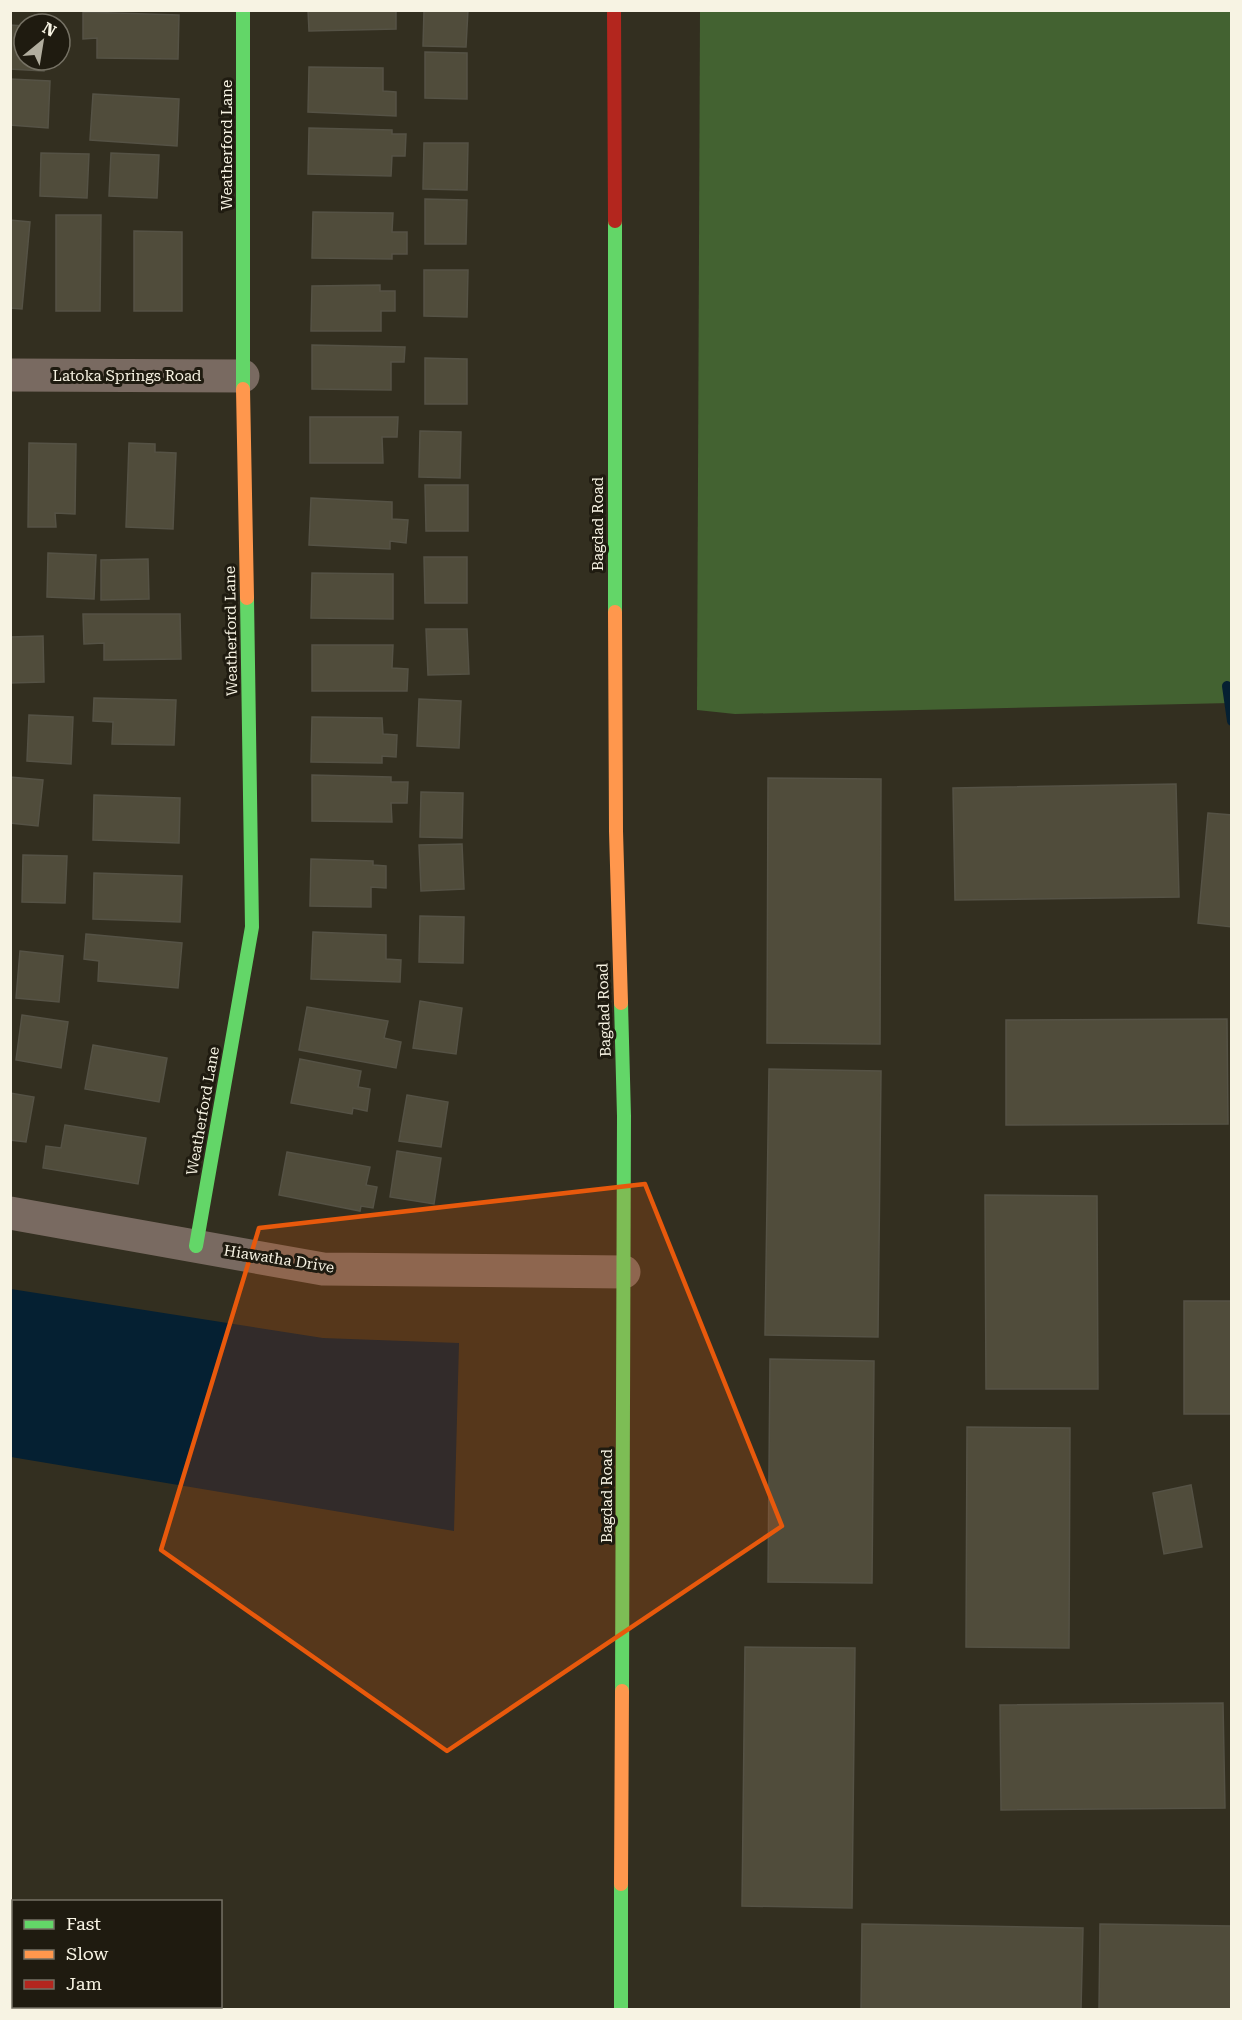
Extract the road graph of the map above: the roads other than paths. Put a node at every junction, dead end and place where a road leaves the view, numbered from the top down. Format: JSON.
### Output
{"nodes":[{"id":1,"x":243,"y":10,"type":"edge"},
{"id":2,"x":614,"y":10,"type":"edge"},
{"id":3,"x":10,"y":375,"type":"edge"},
{"id":4,"x":243,"y":376,"type":"junction"},
{"id":5,"x":10,"y":1213,"type":"edge"},
{"id":6,"x":196,"y":1246,"type":"junction"},
{"id":7,"x":624,"y":1272,"type":"junction"},
{"id":8,"x":621,"y":2010,"type":"edge"}],
"edges":[{"from":1,"to":4,"type":"street","name":"Weatherford Lane"},
{"from":2,"to":7,"type":"street","name":"Bagdad Road"},
{"from":3,"to":4,"type":"street","name":"Latoka Springs Road"},
{"from":4,"to":6,"type":"street","name":"Weatherford Lane"},
{"from":5,"to":6,"type":"street","name":"Hiawatha Drive"},
{"from":6,"to":7,"type":"street","name":"Hiawatha Drive"},
{"from":7,"to":8,"type":"street","name":"Bagdad Road"}]}
